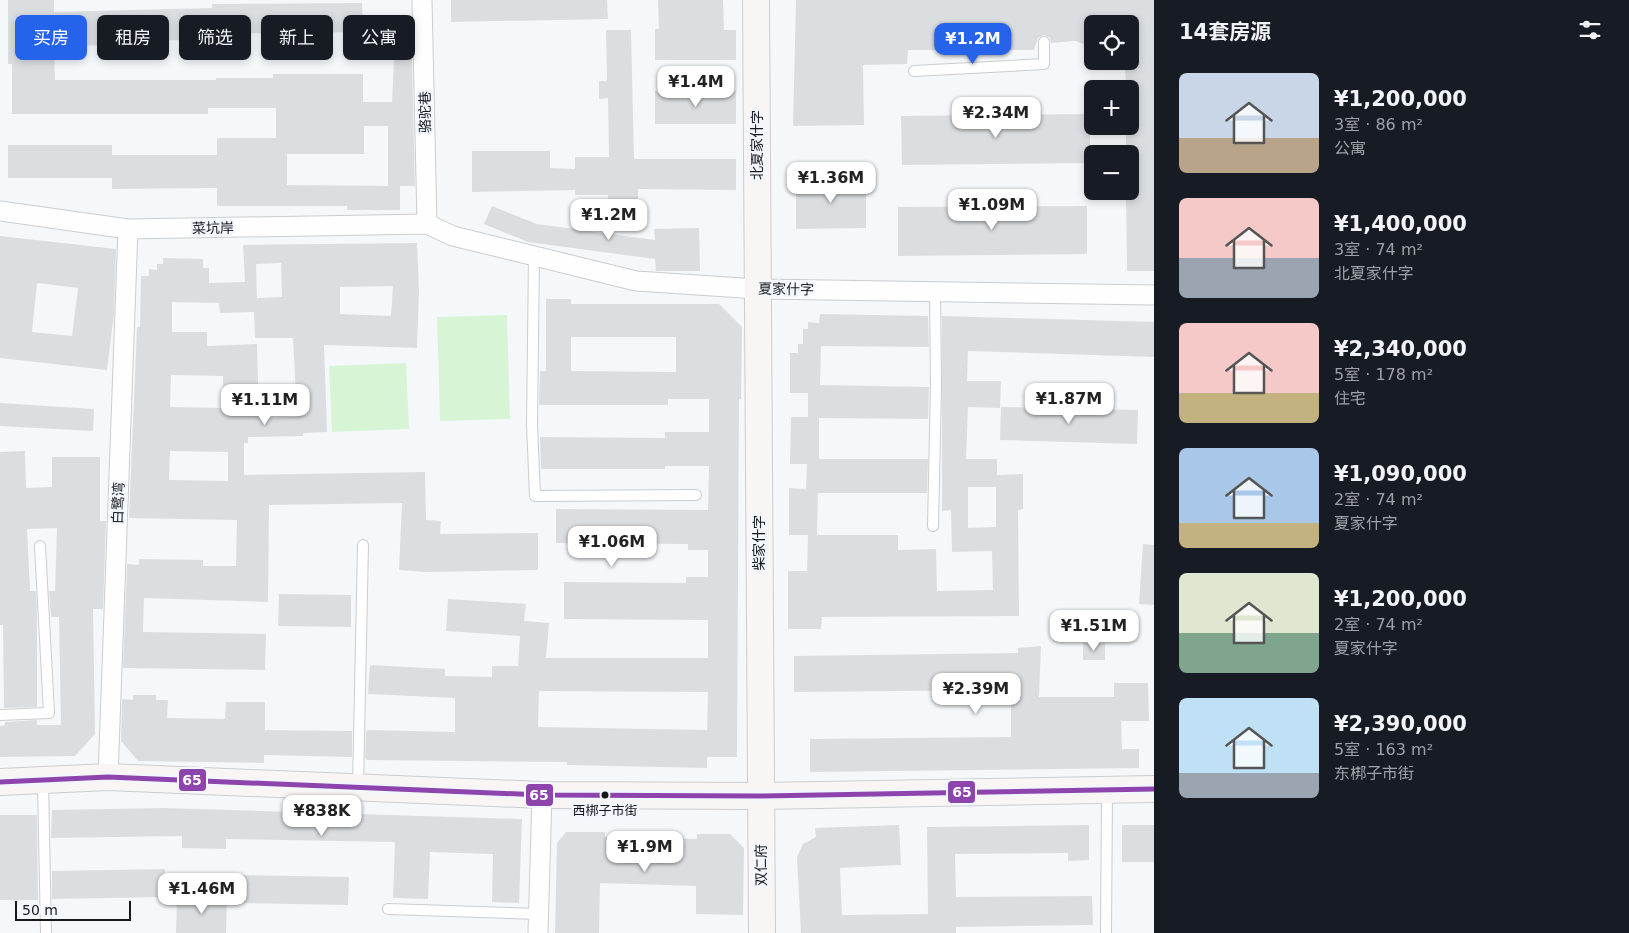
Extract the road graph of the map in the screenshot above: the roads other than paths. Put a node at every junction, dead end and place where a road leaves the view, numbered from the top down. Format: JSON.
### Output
{"nodes":[{"id":1,"x":422,"y":0,"type":"edge"},
{"id":2,"x":756,"y":0,"type":"edge"},
{"id":3,"x":1044,"y":42,"type":"dead end"},
{"id":4,"x":914,"y":71,"type":"dead end"},
{"id":5,"x":0,"y":211,"type":"edge"},
{"id":6,"x":427,"y":224,"type":"junction"},
{"id":7,"x":128,"y":229,"type":"junction"},
{"id":8,"x":534,"y":256,"type":"junction"},
{"id":9,"x":758,"y":289,"type":"junction"},
{"id":10,"x":935,"y":290,"type":"junction"},
{"id":11,"x":1154,"y":295,"type":"edge"},
{"id":12,"x":696,"y":495,"type":"dead end"},
{"id":13,"x":933,"y":526,"type":"dead end"},
{"id":14,"x":363,"y":545,"type":"dead end"},
{"id":15,"x":40,"y":546,"type":"dead end"},
{"id":16,"x":0,"y":715,"type":"edge"},
{"id":17,"x":108,"y":778,"type":"junction"},
{"id":18,"x":43,"y":780,"type":"junction"},
{"id":19,"x":0,"y":782,"type":"edge"},
{"id":20,"x":358,"y":787,"type":"junction"},
{"id":21,"x":1154,"y":788,"type":"edge"},
{"id":22,"x":1107,"y":789,"type":"junction"},
{"id":23,"x":542,"y":794,"type":"junction"},
{"id":24,"x":760,"y":796,"type":"junction"},
{"id":25,"x":388,"y":909,"type":"dead end"},
{"id":26,"x":539,"y":914,"type":"junction"},
{"id":27,"x":46,"y":933,"type":"edge"},
{"id":28,"x":538,"y":933,"type":"edge"},
{"id":29,"x":762,"y":933,"type":"edge"},
{"id":30,"x":1106,"y":933,"type":"edge"}],
"edges":[{"from":1,"to":6,"type":"street","name":"骆驼巷"},
{"from":2,"to":9,"type":"street","name":"北夏家什字"},
{"from":3,"to":4,"type":"lane"},
{"from":5,"to":7,"type":"street","name":"菜坑岸"},
{"from":6,"to":7,"type":"street","name":"菜坑岸"},
{"from":6,"to":8,"type":"street","name":"夏家什字"},
{"from":7,"to":17,"type":"street","name":"白鹭湾"},
{"from":8,"to":9,"type":"street","name":"夏家什字"},
{"from":8,"to":12,"type":"lane"},
{"from":9,"to":10,"type":"street","name":"夏家什字"},
{"from":9,"to":24,"type":"street","name":"柴家什字"},
{"from":10,"to":11,"type":"street","name":"夏家什字"},
{"from":10,"to":13,"type":"lane"},
{"from":14,"to":20,"type":"lane"},
{"from":15,"to":16,"type":"lane"},
{"from":17,"to":18,"type":"street"},
{"from":17,"to":20,"type":"street"},
{"from":18,"to":19,"type":"street"},
{"from":18,"to":27,"type":"lane"},
{"from":20,"to":23,"type":"street"},
{"from":21,"to":22,"type":"street"},
{"from":22,"to":24,"type":"street"},
{"from":22,"to":30,"type":"lane"},
{"from":23,"to":24,"type":"street"},
{"from":23,"to":26,"type":"street"},
{"from":24,"to":29,"type":"street","name":"双仁府"},
{"from":25,"to":26,"type":"lane"},
{"from":26,"to":28,"type":"street"}]}
